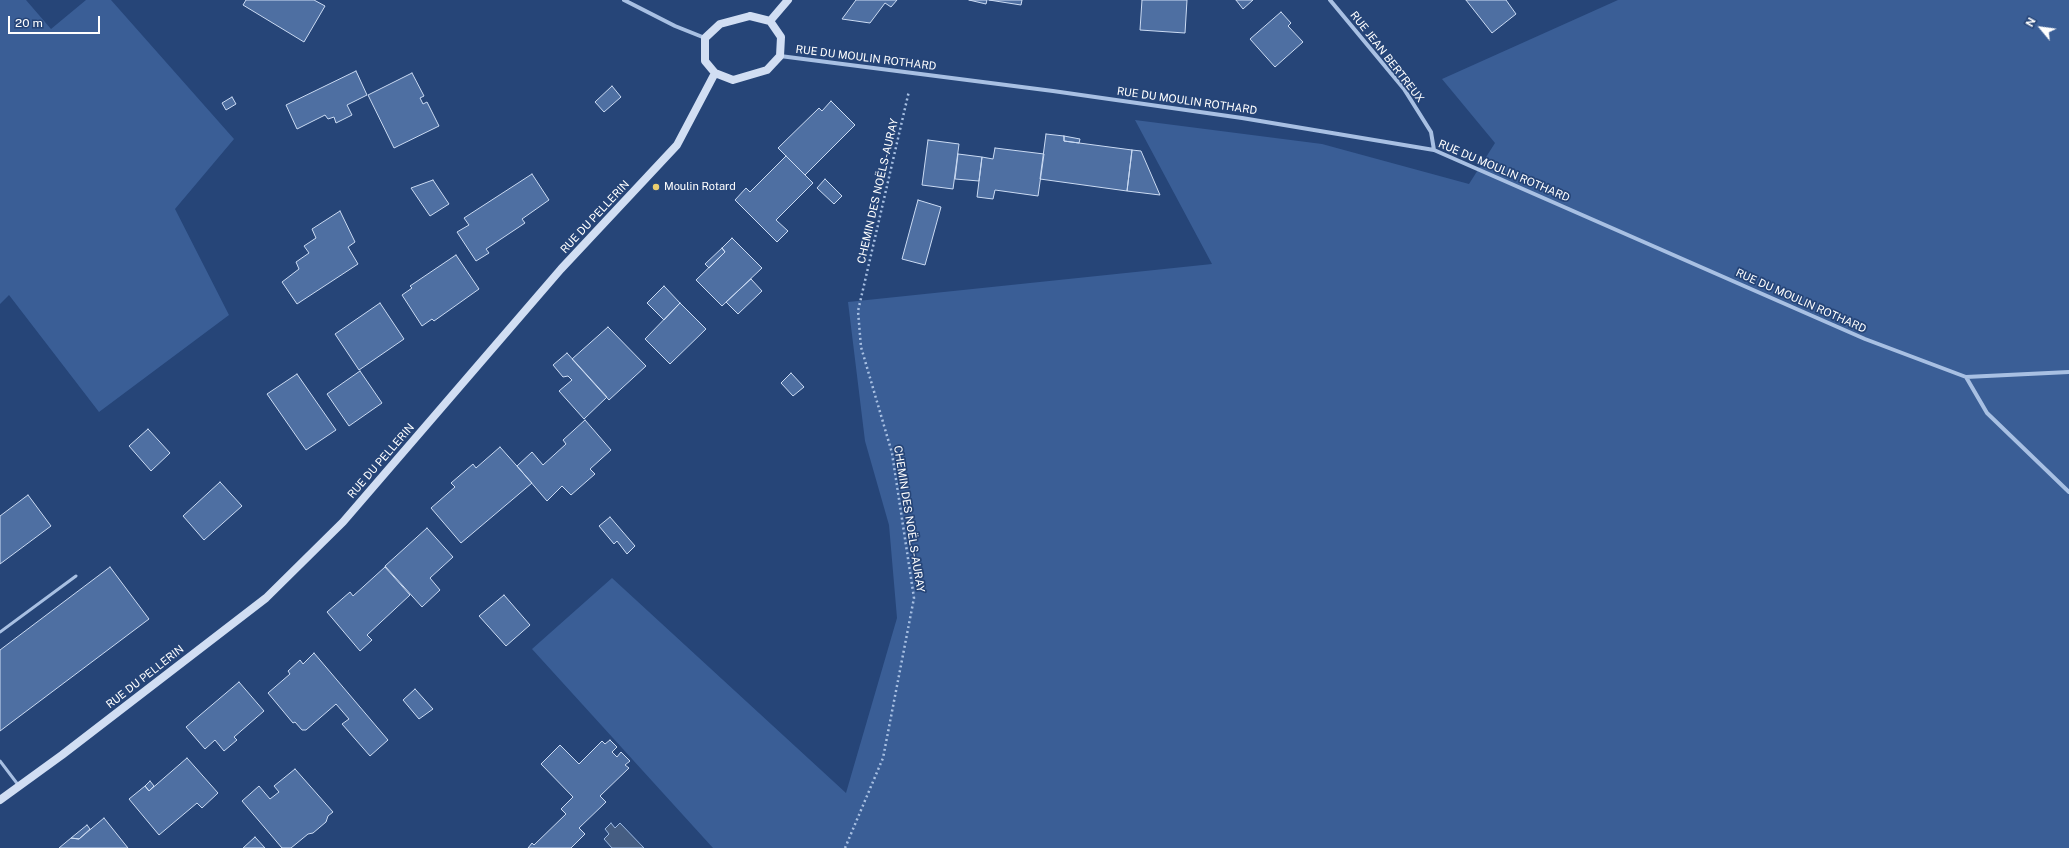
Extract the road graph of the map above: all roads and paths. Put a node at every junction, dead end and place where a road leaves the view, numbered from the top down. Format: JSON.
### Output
{"nodes":[{"id":1,"x":624,"y":0,"type":"edge"},
{"id":2,"x":788,"y":0,"type":"edge"},
{"id":3,"x":1330,"y":0,"type":"edge"},
{"id":4,"x":770,"y":21,"type":"junction"},
{"id":5,"x":704,"y":38,"type":"junction"},
{"id":6,"x":780,"y":56,"type":"junction"},
{"id":7,"x":913,"y":72,"type":"junction"},
{"id":8,"x":715,"y":73,"type":"junction"},
{"id":9,"x":1434,"y":150,"type":"junction"},
{"id":10,"x":2069,"y":372,"type":"edge"},
{"id":11,"x":1966,"y":377,"type":"junction"},
{"id":12,"x":2069,"y":492,"type":"edge"},
{"id":13,"x":76,"y":576,"type":"dead end"},
{"id":14,"x":0,"y":632,"type":"edge"},
{"id":15,"x":0,"y":761,"type":"edge"},
{"id":16,"x":19,"y":786,"type":"junction"},
{"id":17,"x":0,"y":800,"type":"edge"},
{"id":18,"x":845,"y":848,"type":"edge"}],
"edges":[{"from":1,"to":5,"type":"street"},
{"from":2,"to":4,"type":"main road"},
{"from":3,"to":9,"type":"street","name":"RUE JEAN BERTREUX"},
{"from":4,"to":5,"type":"main road"},
{"from":4,"to":6,"type":"main road"},
{"from":5,"to":8,"type":"main road"},
{"from":6,"to":7,"type":"street","name":"RUE DU MOULIN ROTHARD"},
{"from":6,"to":8,"type":"main road"},
{"from":7,"to":9,"type":"street","name":"RUE DU MOULIN ROTHARD"},
{"from":7,"to":18,"type":"path","name":"CHEMIN DES NOËLS-AURAY"},
{"from":8,"to":16,"type":"main road","name":"RUE DU PELLERIN"},
{"from":9,"to":11,"type":"street","name":"RUE DU MOULIN ROTHARD"},
{"from":10,"to":11,"type":"street"},
{"from":11,"to":12,"type":"street"},
{"from":13,"to":14,"type":"lane"},
{"from":15,"to":16,"type":"lane"},
{"from":16,"to":17,"type":"main road","name":"RUE DU PELLERIN"}]}
